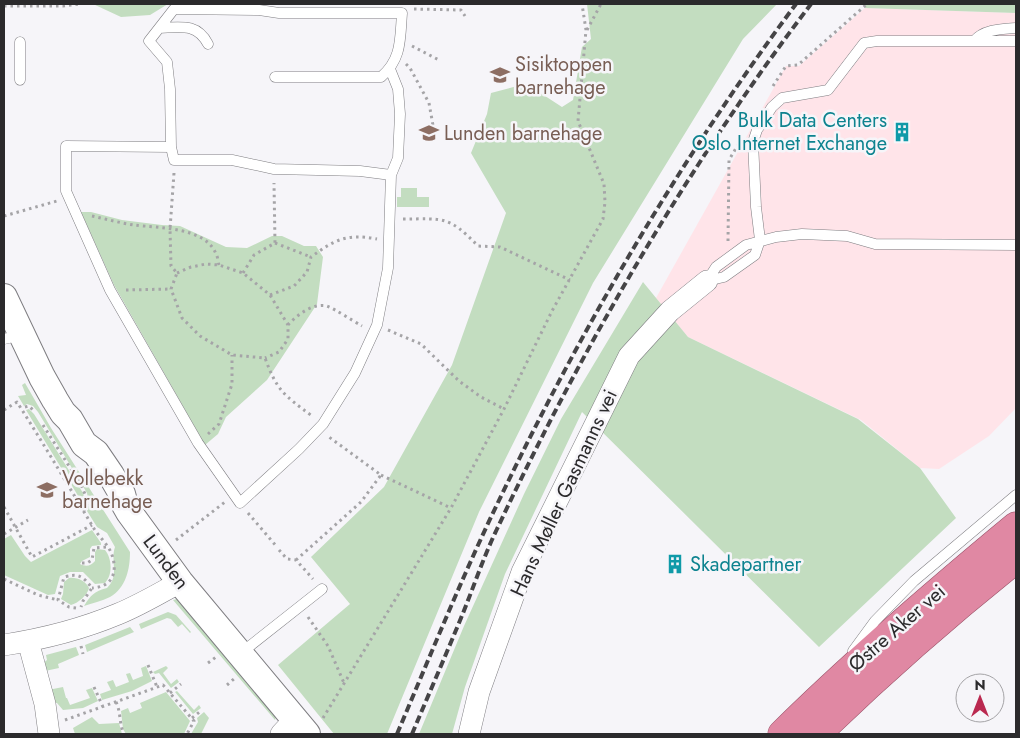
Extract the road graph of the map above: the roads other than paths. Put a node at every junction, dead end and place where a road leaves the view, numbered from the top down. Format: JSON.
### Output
{"nodes":[{"id":1,"x":160,"y":28,"type":"junction"},
{"id":2,"x":1016,"y":28,"type":"edge"},
{"id":3,"x":974,"y":41,"type":"junction"},
{"id":4,"x":1016,"y":41,"type":"edge"},
{"id":5,"x":20,"y":42,"type":"dead end"},
{"id":6,"x":208,"y":44,"type":"dead end"},
{"id":7,"x":390,"y":69,"type":"junction"},
{"id":8,"x":275,"y":76,"type":"dead end"},
{"id":9,"x":20,"y":80,"type":"dead end"},
{"id":10,"x":171,"y":147,"type":"junction"},
{"id":11,"x":391,"y":175,"type":"junction"},
{"id":12,"x":760,"y":240,"type":"junction"},
{"id":13,"x":1016,"y":246,"type":"edge"},
{"id":14,"x":706,"y":281,"type":"joint"},
{"id":15,"x":4,"y":297,"type":"edge"},
{"id":16,"x":13,"y":337,"type":"edge"},
{"id":17,"x":1016,"y":495,"type":"edge"},
{"id":18,"x":1016,"y":526,"type":"edge"},
{"id":19,"x":1016,"y":560,"type":"edge"},
{"id":20,"x":180,"y":582,"type":"junction"},
{"id":21,"x":322,"y":589,"type":"dead end"},
{"id":22,"x":28,"y":641,"type":"junction"},
{"id":23,"x":4,"y":646,"type":"edge"},
{"id":24,"x":231,"y":662,"type":"junction"},
{"id":25,"x":829,"y":688,"type":"junction"},
{"id":26,"x":301,"y":728,"type":"edge"},
{"id":27,"x":49,"y":730,"type":"edge"},
{"id":28,"x":469,"y":734,"type":"edge"},
{"id":29,"x":782,"y":734,"type":"edge"},
{"id":30,"x":817,"y":734,"type":"edge"}],
"edges":[{"from":1,"to":6,"type":"lane"},
{"from":1,"to":7,"type":"lane"},
{"from":1,"to":10,"type":"lane"},
{"from":2,"to":3,"type":"lane"},
{"from":3,"to":4,"type":"lane"},
{"from":3,"to":12,"type":"lane"},
{"from":5,"to":9,"type":"lane"},
{"from":7,"to":8,"type":"lane"},
{"from":7,"to":11,"type":"lane"},
{"from":10,"to":11,"type":"lane"},
{"from":10,"to":11,"type":"lane"},
{"from":12,"to":13,"type":"lane"},
{"from":12,"to":14,"type":"lane"},
{"from":14,"to":28,"type":"street","name":"Hans Møller Gasmanns vei"},
{"from":15,"to":16,"type":"street","name":"Lunden"},
{"from":16,"to":20,"type":"street","name":"Lunden"},
{"from":17,"to":25,"type":"lane"},
{"from":18,"to":25,"type":"highway","name":"Østre Aker vei"},
{"from":19,"to":30,"type":"highway","name":"Østre Aker vei"},
{"from":20,"to":22,"type":"street"},
{"from":20,"to":24,"type":"street","name":"Lunden"},
{"from":21,"to":24,"type":"lane"},
{"from":22,"to":23,"type":"street"},
{"from":22,"to":27,"type":"street"},
{"from":24,"to":26,"type":"street","name":"Lunden"},
{"from":25,"to":29,"type":"highway","name":"Østre Aker vei"}]}
